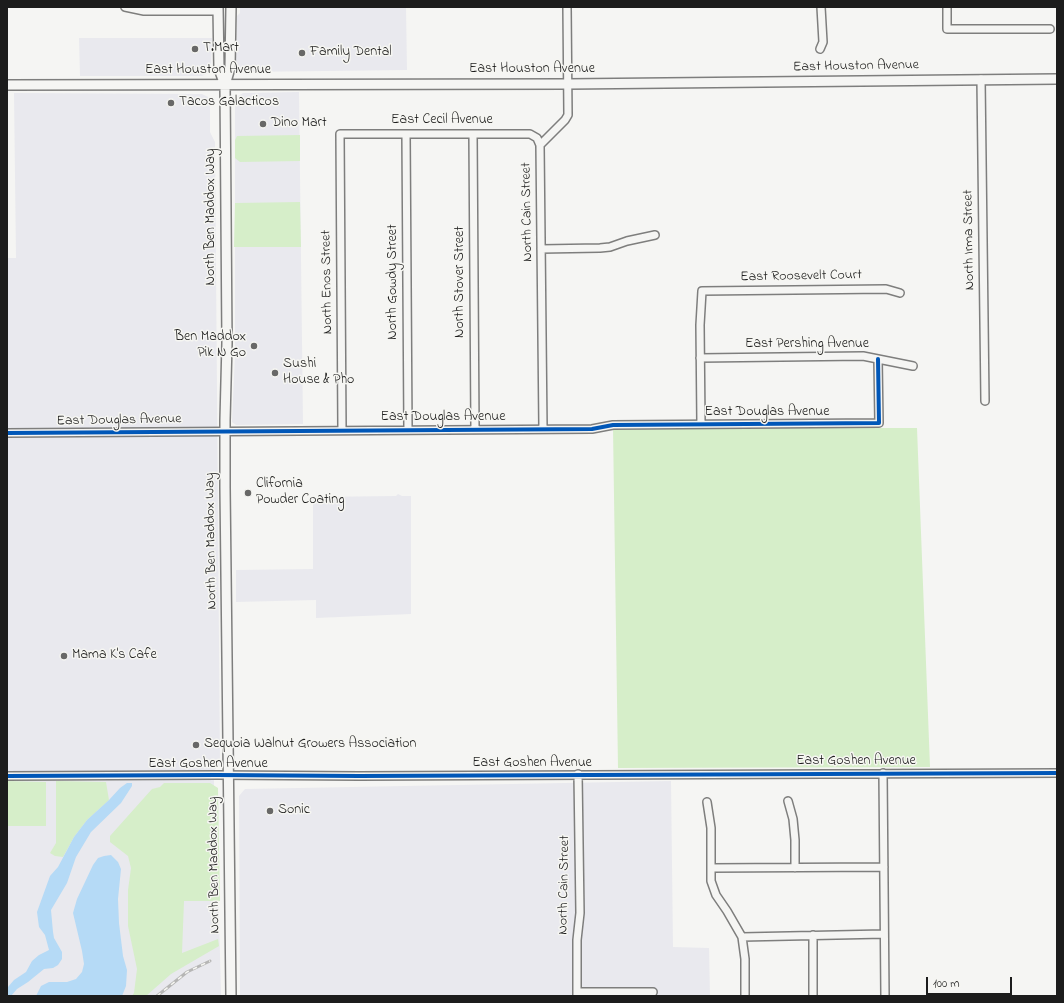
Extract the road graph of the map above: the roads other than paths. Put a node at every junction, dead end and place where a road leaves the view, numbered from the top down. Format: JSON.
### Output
{"nodes":[{"id":1,"x":125,"y":7,"type":"edge"},
{"id":2,"x":231,"y":7,"type":"edge"},
{"id":3,"x":567,"y":7,"type":"edge"},
{"id":4,"x":821,"y":7,"type":"edge"},
{"id":5,"x":947,"y":7,"type":"edge"},
{"id":6,"x":134,"y":8,"type":"edge"},
{"id":7,"x":218,"y":9,"type":"edge"},
{"id":8,"x":1050,"y":29,"type":"dead end"},
{"id":9,"x":820,"y":49,"type":"dead end"},
{"id":10,"x":981,"y":79,"type":"junction"},
{"id":11,"x":1057,"y":79,"type":"edge"},
{"id":12,"x":568,"y":84,"type":"junction"},
{"id":13,"x":7,"y":85,"type":"edge"},
{"id":14,"x":225,"y":85,"type":"junction"},
{"id":15,"x":340,"y":134,"type":"joint"},
{"id":16,"x":406,"y":134,"type":"junction"},
{"id":17,"x":473,"y":134,"type":"junction"},
{"id":18,"x":540,"y":145,"type":"junction"},
{"id":19,"x":655,"y":234,"type":"dead end"},
{"id":20,"x":541,"y":249,"type":"junction"},
{"id":21,"x":900,"y":293,"type":"dead end"},
{"id":22,"x":700,"y":358,"type":"junction"},
{"id":23,"x":878,"y":359,"type":"junction"},
{"id":24,"x":913,"y":366,"type":"dead end"},
{"id":25,"x":985,"y":401,"type":"dead end"},
{"id":26,"x":701,"y":424,"type":"junction"},
{"id":27,"x":543,"y":428,"type":"junction"},
{"id":28,"x":475,"y":429,"type":"junction"},
{"id":29,"x":342,"y":430,"type":"junction"},
{"id":30,"x":408,"y":430,"type":"junction"},
{"id":31,"x":225,"y":431,"type":"junction"},
{"id":32,"x":7,"y":433,"type":"edge"},
{"id":33,"x":1057,"y":772,"type":"edge"},
{"id":34,"x":883,"y":773,"type":"junction"},
{"id":35,"x":578,"y":774,"type":"junction"},
{"id":36,"x":228,"y":775,"type":"junction"},
{"id":37,"x":7,"y":776,"type":"edge"},
{"id":38,"x":788,"y":801,"type":"dead end"},
{"id":39,"x":707,"y":802,"type":"dead end"},
{"id":40,"x":712,"y":868,"type":"junction"},
{"id":41,"x":795,"y":868,"type":"junction"},
{"id":42,"x":884,"y":868,"type":"junction"},
{"id":43,"x":884,"y":934,"type":"junction"},
{"id":44,"x":813,"y":935,"type":"junction"},
{"id":45,"x":742,"y":937,"type":"junction"},
{"id":46,"x":653,"y":992,"type":"dead end"},
{"id":47,"x":577,"y":994,"type":"edge"},
{"id":48,"x":231,"y":996,"type":"edge"},
{"id":49,"x":745,"y":996,"type":"edge"},
{"id":50,"x":813,"y":996,"type":"edge"},
{"id":51,"x":885,"y":996,"type":"edge"}],
"edges":[{"from":1,"to":6,"type":"street"},
{"from":2,"to":14,"type":"main road","name":"North Ben Maddox Way"},
{"from":3,"to":12,"type":"street","name":"North Cain Street"},
{"from":4,"to":9,"type":"street"},
{"from":5,"to":8,"type":"street"},
{"from":6,"to":7,"type":"street"},
{"from":7,"to":14,"type":"main road","name":"North Ben Maddox Way"},
{"from":10,"to":11,"type":"main road","name":"East Houston Avenue"},
{"from":10,"to":12,"type":"main road","name":"East Houston Avenue"},
{"from":10,"to":25,"type":"street","name":"North Irma Street"},
{"from":12,"to":14,"type":"main road","name":"East Houston Avenue"},
{"from":12,"to":18,"type":"street","name":"North Cain Street"},
{"from":13,"to":14,"type":"main road","name":"East Houston Avenue"},
{"from":14,"to":31,"type":"main road","name":"North Ben Maddox Way"},
{"from":15,"to":16,"type":"street","name":"East Cecil Avenue"},
{"from":15,"to":29,"type":"street","name":"North Enos Street"},
{"from":16,"to":17,"type":"street","name":"East Cecil Avenue"},
{"from":16,"to":30,"type":"street","name":"North Gowdy Street"},
{"from":17,"to":18,"type":"street","name":"East Cecil Avenue"},
{"from":17,"to":28,"type":"street","name":"North Stover Street"},
{"from":18,"to":20,"type":"street","name":"North Cain Street"},
{"from":19,"to":20,"type":"street"},
{"from":20,"to":27,"type":"street","name":"North Cain Street"},
{"from":21,"to":22,"type":"street","name":"East Roosevelt Court"},
{"from":22,"to":23,"type":"street","name":"East Pershing Avenue"},
{"from":22,"to":26,"type":"street"},
{"from":23,"to":24,"type":"street","name":"East Pershing Avenue"},
{"from":23,"to":26,"type":"street","name":"East Douglas Avenue"},
{"from":26,"to":27,"type":"street","name":"East Douglas Avenue"},
{"from":27,"to":28,"type":"street","name":"East Douglas Avenue"},
{"from":28,"to":30,"type":"street","name":"East Douglas Avenue"},
{"from":29,"to":30,"type":"street","name":"East Douglas Avenue"},
{"from":29,"to":31,"type":"street","name":"East Douglas Avenue"},
{"from":31,"to":32,"type":"street","name":"East Douglas Avenue"},
{"from":31,"to":36,"type":"main road","name":"North Ben Maddox Way"},
{"from":33,"to":34,"type":"street","name":"East Goshen Avenue"},
{"from":34,"to":35,"type":"street","name":"East Goshen Avenue"},
{"from":34,"to":42,"type":"street"},
{"from":35,"to":36,"type":"street","name":"East Goshen Avenue"},
{"from":35,"to":47,"type":"street","name":"North Cain Street"},
{"from":36,"to":37,"type":"street","name":"East Goshen Avenue"},
{"from":36,"to":48,"type":"main road","name":"North Ben Maddox Way"},
{"from":38,"to":41,"type":"street"},
{"from":39,"to":40,"type":"street"},
{"from":40,"to":41,"type":"street"},
{"from":40,"to":45,"type":"street"},
{"from":41,"to":42,"type":"street"},
{"from":42,"to":43,"type":"street"},
{"from":43,"to":44,"type":"street"},
{"from":43,"to":51,"type":"street"},
{"from":44,"to":45,"type":"street"},
{"from":44,"to":50,"type":"street"},
{"from":45,"to":49,"type":"street"},
{"from":46,"to":47,"type":"street"}]}
